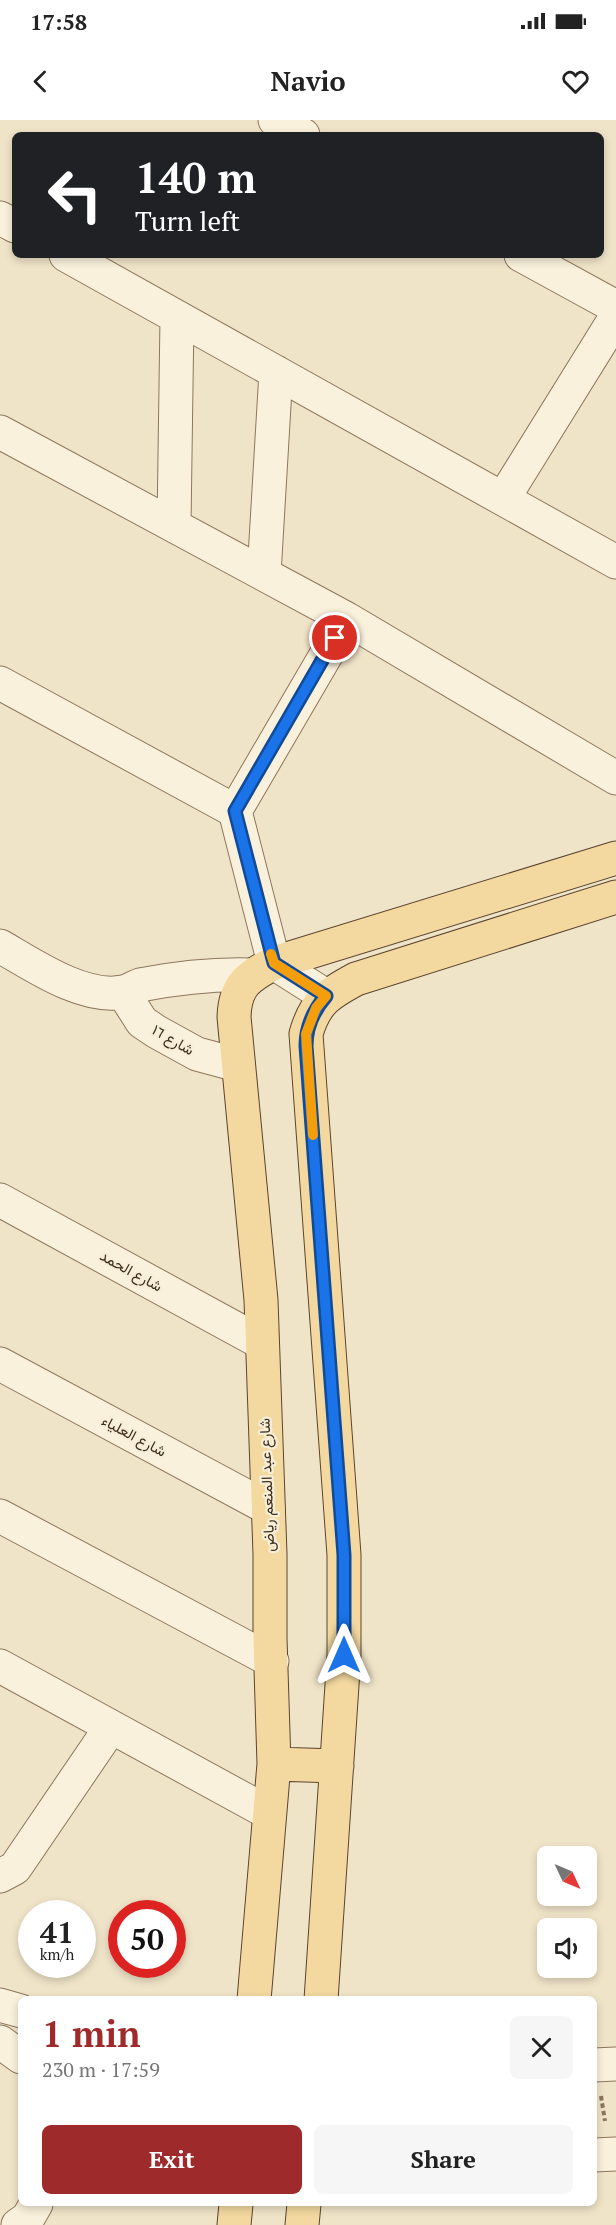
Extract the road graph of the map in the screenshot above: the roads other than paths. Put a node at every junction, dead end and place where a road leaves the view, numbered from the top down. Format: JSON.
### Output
{"nodes":[{"id":1,"x":275,"y":120,"type":"edge"},
{"id":2,"x":297,"y":132,"type":"edge"},
{"id":3,"x":71,"y":258,"type":"edge"},
{"id":4,"x":526,"y":258,"type":"edge"},
{"id":5,"x":616,"y":307,"type":"edge"},
{"id":6,"x":177,"y":317,"type":"junction"},
{"id":7,"x":616,"y":317,"type":"edge"},
{"id":8,"x":276,"y":372,"type":"junction"},
{"id":9,"x":0,"y":432,"type":"edge"},
{"id":10,"x":503,"y":499,"type":"junction"},
{"id":11,"x":174,"y":525,"type":"junction"},
{"id":12,"x":616,"y":562,"type":"edge"},
{"id":13,"x":264,"y":574,"type":"junction"},
{"id":14,"x":346,"y":619,"type":"junction"},
{"id":15,"x":0,"y":683,"type":"edge"},
{"id":16,"x":616,"y":778,"type":"edge"},
{"id":17,"x":235,"y":811,"type":"junction"},
{"id":18,"x":616,"y":858,"type":"edge"},
{"id":19,"x":616,"y":897,"type":"edge"},
{"id":20,"x":0,"y":946,"type":"edge"},
{"id":21,"x":262,"y":969,"type":"junction"},
{"id":22,"x":123,"y":992,"type":"junction"},
{"id":23,"x":326,"y":996,"type":"junction"},
{"id":24,"x":238,"y":1065,"type":"junction"},
{"id":25,"x":0,"y":1200,"type":"edge"},
{"id":26,"x":262,"y":1343,"type":"junction"},
{"id":27,"x":0,"y":1364,"type":"edge"},
{"id":28,"x":268,"y":1508,"type":"junction"},
{"id":29,"x":0,"y":1516,"type":"edge"},
{"id":30,"x":272,"y":1661,"type":"junction"},
{"id":31,"x":0,"y":1666,"type":"edge"},
{"id":32,"x":111,"y":1727,"type":"junction"},
{"id":33,"x":274,"y":1764,"type":"junction"},
{"id":34,"x":337,"y":1766,"type":"junction"},
{"id":35,"x":269,"y":1813,"type":"junction"},
{"id":36,"x":0,"y":1876,"type":"edge"},
{"id":37,"x":254,"y":1996,"type":"edge"},
{"id":38,"x":321,"y":1996,"type":"edge"},
{"id":39,"x":0,"y":2005,"type":"edge"},
{"id":40,"x":18,"y":2010,"type":"edge"},
{"id":41,"x":0,"y":2042,"type":"edge"},
{"id":42,"x":18,"y":2055,"type":"edge"},
{"id":43,"x":35,"y":2206,"type":"edge"},
{"id":44,"x":236,"y":2206,"type":"edge"},
{"id":45,"x":304,"y":2206,"type":"edge"},
{"id":46,"x":18,"y":2225,"type":"edge"},
{"id":47,"x":234,"y":2225,"type":"edge"},
{"id":48,"x":302,"y":2225,"type":"edge"}],
"edges":[{"from":1,"to":2,"type":"street"},
{"from":3,"to":6,"type":"street"},
{"from":4,"to":5,"type":"street"},
{"from":6,"to":8,"type":"street"},
{"from":6,"to":11,"type":"street"},
{"from":7,"to":10,"type":"street"},
{"from":8,"to":10,"type":"street"},
{"from":8,"to":13,"type":"street"},
{"from":9,"to":11,"type":"street"},
{"from":10,"to":12,"type":"street"},
{"from":11,"to":13,"type":"street"},
{"from":13,"to":14,"type":"street"},
{"from":14,"to":16,"type":"street"},
{"from":14,"to":17,"type":"street"},
{"from":15,"to":17,"type":"street"},
{"from":17,"to":21,"type":"street"},
{"from":18,"to":21,"type":"main road"},
{"from":19,"to":23,"type":"main road"},
{"from":20,"to":22,"type":"street"},
{"from":21,"to":22,"type":"street"},
{"from":21,"to":23,"type":"street"},
{"from":21,"to":24,"type":"main road","name":"شارع عبد المنعم رياض"},
{"from":22,"to":24,"type":"street","name":"شارع ١٦"},
{"from":23,"to":34,"type":"main road"},
{"from":24,"to":26,"type":"main road","name":"شارع عبد المنعم رياض"},
{"from":25,"to":26,"type":"street","name":"شارع الحمد"},
{"from":26,"to":28,"type":"main road","name":"شارع عبد المنعم رياض"},
{"from":27,"to":28,"type":"street","name":"شارع العلياء"},
{"from":28,"to":30,"type":"main road","name":"شارع عبد المنعم رياض"},
{"from":29,"to":30,"type":"street"},
{"from":30,"to":33,"type":"main road","name":"شارع عبد المنعم رياض"},
{"from":31,"to":32,"type":"street"},
{"from":32,"to":35,"type":"street"},
{"from":32,"to":36,"type":"street"},
{"from":33,"to":34,"type":"main road"},
{"from":33,"to":35,"type":"main road","name":"شارع عبد المنعم رياض"},
{"from":34,"to":38,"type":"main road"},
{"from":35,"to":37,"type":"main road","name":"شارع عبد المنعم رياض"},
{"from":39,"to":40,"type":"street"},
{"from":41,"to":42,"type":"street"},
{"from":43,"to":46,"type":"street"},
{"from":44,"to":47,"type":"main road"},
{"from":45,"to":48,"type":"main road"}]}
